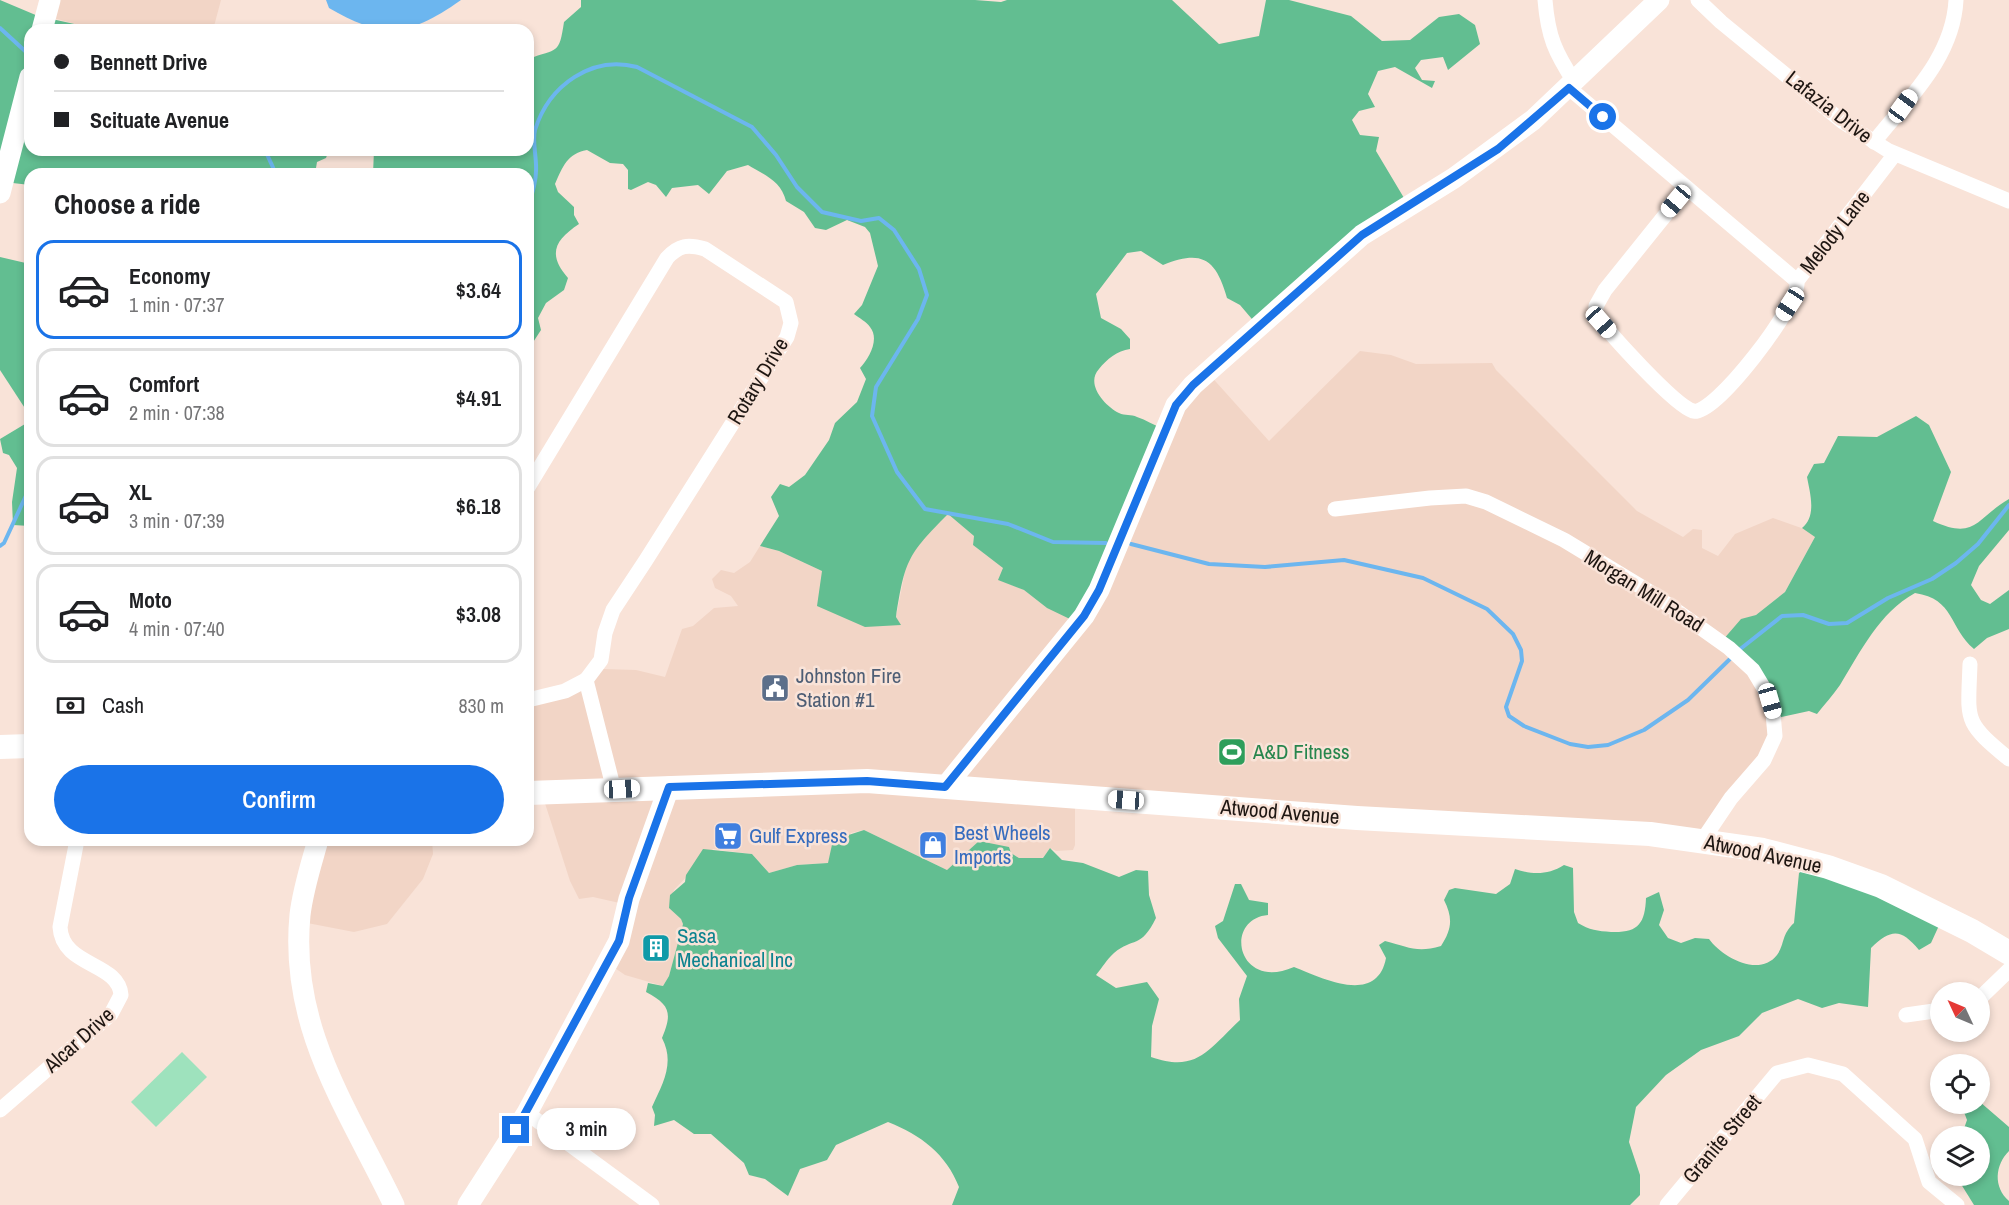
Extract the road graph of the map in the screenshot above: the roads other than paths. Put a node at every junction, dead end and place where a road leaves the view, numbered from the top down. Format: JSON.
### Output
{"nodes":[{"id":1,"x":50,"y":0,"type":"edge"},
{"id":2,"x":1545,"y":0,"type":"edge"},
{"id":3,"x":1659,"y":0,"type":"edge"},
{"id":4,"x":1698,"y":0,"type":"edge"},
{"id":5,"x":1956,"y":0,"type":"edge"},
{"id":6,"x":44,"y":24,"type":"edge"},
{"id":7,"x":1572,"y":86,"type":"junction"},
{"id":8,"x":24,"y":99,"type":"edge"},
{"id":9,"x":1874,"y":142,"type":"junction"},
{"id":10,"x":1895,"y":154,"type":"junction"},
{"id":11,"x":1687,"y":188,"type":"junction"},
{"id":12,"x":0,"y":193,"type":"edge"},
{"id":13,"x":2009,"y":201,"type":"edge"},
{"id":14,"x":1797,"y":281,"type":"junction"},
{"id":15,"x":534,"y":477,"type":"edge"},
{"id":16,"x":1335,"y":509,"type":"dead end"},
{"id":17,"x":1970,"y":664,"type":"dead end"},
{"id":18,"x":586,"y":680,"type":"junction"},
{"id":19,"x":534,"y":699,"type":"edge"},
{"id":20,"x":24,"y":746,"type":"edge"},
{"id":21,"x":0,"y":747,"type":"edge"},
{"id":22,"x":2009,"y":759,"type":"edge"},
{"id":23,"x":669,"y":787,"type":"junction"},
{"id":24,"x":945,"y":787,"type":"junction"},
{"id":25,"x":614,"y":790,"type":"junction"},
{"id":26,"x":534,"y":793,"type":"edge"},
{"id":27,"x":1702,"y":841,"type":"junction"},
{"id":28,"x":76,"y":846,"type":"edge"},
{"id":29,"x":316,"y":846,"type":"edge"},
{"id":30,"x":2009,"y":953,"type":"edge"},
{"id":31,"x":2009,"y":970,"type":"edge"},
{"id":32,"x":1990,"y":988,"type":"edge"},
{"id":33,"x":1930,"y":1012,"type":"edge"},
{"id":34,"x":1906,"y":1015,"type":"dead end"},
{"id":35,"x":0,"y":1110,"type":"edge"},
{"id":36,"x":527,"y":1113,"type":"junction"},
{"id":37,"x":392,"y":1204,"type":"edge"},
{"id":38,"x":468,"y":1205,"type":"edge"},
{"id":39,"x":652,"y":1205,"type":"edge"},
{"id":40,"x":1667,"y":1205,"type":"edge"},
{"id":41,"x":1958,"y":1205,"type":"edge"}],
"edges":[{"from":1,"to":6,"type":"street"},
{"from":2,"to":7,"type":"street"},
{"from":3,"to":7,"type":"street"},
{"from":4,"to":9,"type":"street","name":"Lafazia Drive"},
{"from":5,"to":9,"type":"street"},
{"from":7,"to":11,"type":"street"},
{"from":7,"to":24,"type":"street"},
{"from":8,"to":12,"type":"street"},
{"from":9,"to":10,"type":"street","name":"Lafazia Drive"},
{"from":10,"to":13,"type":"street","name":"Lafazia Drive"},
{"from":10,"to":14,"type":"street","name":"Melody Lane"},
{"from":11,"to":14,"type":"street"},
{"from":11,"to":14,"type":"street","name":"Melody Lane"},
{"from":15,"to":18,"type":"street","name":"Rotary Drive"},
{"from":16,"to":27,"type":"street","name":"Morgan Mill Road"},
{"from":17,"to":22,"type":"street"},
{"from":18,"to":19,"type":"street"},
{"from":18,"to":25,"type":"street"},
{"from":20,"to":21,"type":"main road"},
{"from":23,"to":24,"type":"main road","name":"Atwood Avenue"},
{"from":23,"to":25,"type":"main road","name":"Atwood Avenue"},
{"from":23,"to":36,"type":"street"},
{"from":24,"to":27,"type":"main road","name":"Atwood Avenue"},
{"from":25,"to":26,"type":"main road","name":"Atwood Avenue"},
{"from":27,"to":30,"type":"main road","name":"Atwood Avenue"},
{"from":28,"to":35,"type":"street","name":"Alcar Drive"},
{"from":29,"to":37,"type":"street"},
{"from":31,"to":32,"type":"street"},
{"from":33,"to":34,"type":"street"},
{"from":36,"to":38,"type":"street"},
{"from":36,"to":39,"type":"street"},
{"from":40,"to":41,"type":"street","name":"Granite Street"}]}
